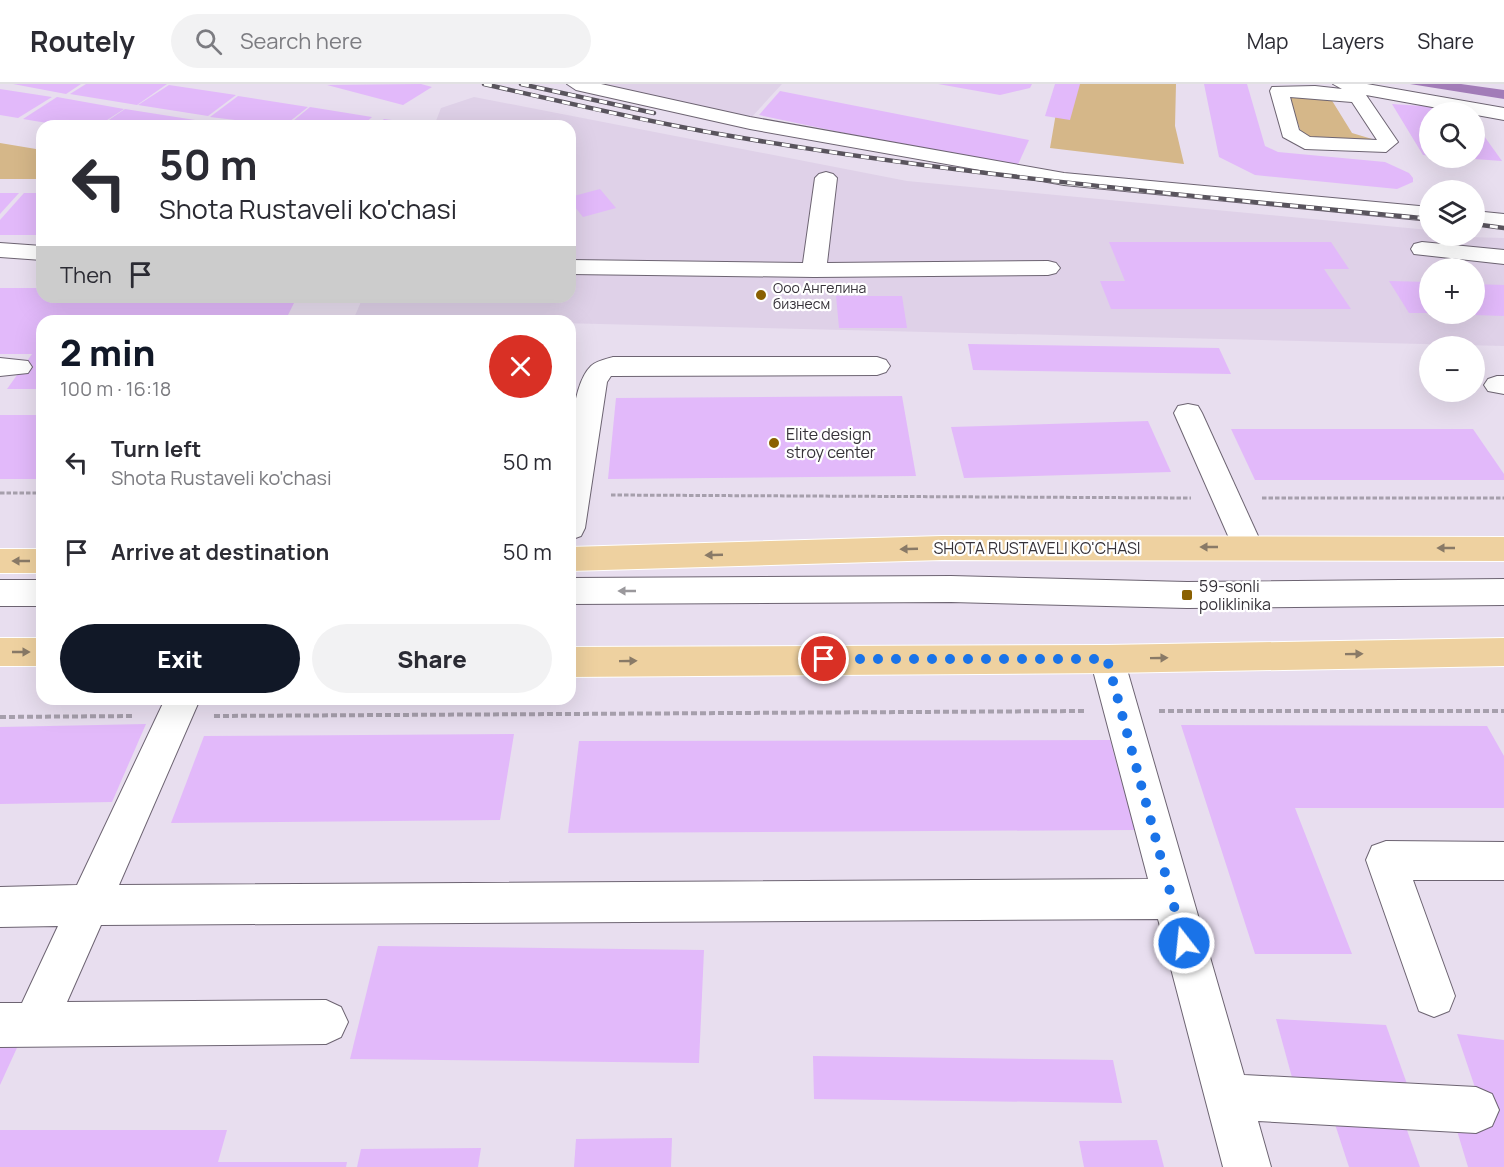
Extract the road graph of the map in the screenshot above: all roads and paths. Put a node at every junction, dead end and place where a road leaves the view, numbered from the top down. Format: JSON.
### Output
{"nodes":[{"id":1,"x":576,"y":84,"type":"edge"},
{"id":2,"x":1342,"y":84,"type":"edge"},
{"id":3,"x":1278,"y":88,"type":"edge"},
{"id":4,"x":1504,"y":114,"type":"edge"},
{"id":5,"x":826,"y":178,"type":"dead end"},
{"id":6,"x":1419,"y":213,"type":"edge"},
{"id":7,"x":1485,"y":219,"type":"edge"},
{"id":8,"x":1504,"y":221,"type":"edge"},
{"id":9,"x":1422,"y":249,"type":"dead end"},
{"id":10,"x":0,"y":250,"type":"edge"},
{"id":11,"x":36,"y":253,"type":"edge"},
{"id":12,"x":1504,"y":257,"type":"edge"},
{"id":13,"x":576,"y":267,"type":"edge"},
{"id":14,"x":1048,"y":268,"type":"dead end"},
{"id":15,"x":814,"y":270,"type":"junction"},
{"id":16,"x":877,"y":366,"type":"dead end"},
{"id":17,"x":1188,"y":413,"type":"dead end"},
{"id":18,"x":576,"y":489,"type":"edge"},
{"id":19,"x":0,"y":493,"type":"edge"},
{"id":20,"x":36,"y":494,"type":"edge"},
{"id":21,"x":576,"y":495,"type":"edge"},
{"id":22,"x":1226,"y":498,"type":"junction"},
{"id":23,"x":1504,"y":498,"type":"edge"},
{"id":24,"x":1248,"y":547,"type":"junction"},
{"id":25,"x":1504,"y":549,"type":"edge"},
{"id":26,"x":576,"y":559,"type":"edge"},
{"id":27,"x":0,"y":561,"type":"edge"},
{"id":28,"x":36,"y":561,"type":"edge"},
{"id":29,"x":576,"y":591,"type":"edge"},
{"id":30,"x":1504,"y":592,"type":"edge"},
{"id":31,"x":0,"y":593,"type":"edge"},
{"id":32,"x":36,"y":593,"type":"edge"},
{"id":33,"x":1504,"y":608,"type":"edge"},
{"id":34,"x":0,"y":612,"type":"edge"},
{"id":35,"x":36,"y":612,"type":"edge"},
{"id":36,"x":576,"y":612,"type":"edge"},
{"id":37,"x":0,"y":652,"type":"edge"},
{"id":38,"x":36,"y":652,"type":"edge"},
{"id":39,"x":1504,"y":652,"type":"edge"},
{"id":40,"x":1107,"y":659,"type":"junction"},
{"id":41,"x":576,"y":662,"type":"edge"},
{"id":42,"x":179,"y":707,"type":"edge"},
{"id":43,"x":1120,"y":711,"type":"junction"},
{"id":44,"x":1504,"y":711,"type":"edge"},
{"id":45,"x":0,"y":717,"type":"edge"},
{"id":46,"x":1504,"y":861,"type":"edge"},
{"id":47,"x":1172,"y":899,"type":"junction"},
{"id":48,"x":89,"y":905,"type":"junction"},
{"id":49,"x":0,"y":907,"type":"edge"},
{"id":50,"x":1434,"y":996,"type":"dead end"},
{"id":51,"x":326,"y":1022,"type":"dead end"},
{"id":52,"x":17,"y":1025,"type":"edge"},
{"id":53,"x":1228,"y":1097,"type":"junction"},
{"id":54,"x":1476,"y":1110,"type":"dead end"},
{"id":55,"x":1246,"y":1167,"type":"edge"}],
"edges":[{"from":1,"to":6,"type":"street"},
{"from":2,"to":4,"type":"street"},
{"from":3,"to":3,"type":"street"},
{"from":5,"to":15,"type":"street"},
{"from":7,"to":8,"type":"street"},
{"from":9,"to":12,"type":"street"},
{"from":10,"to":11,"type":"street"},
{"from":13,"to":15,"type":"street"},
{"from":14,"to":15,"type":"street"},
{"from":16,"to":18,"type":"street"},
{"from":17,"to":22,"type":"street"},
{"from":19,"to":20,"type":"path"},
{"from":21,"to":22,"type":"path"},
{"from":22,"to":23,"type":"path"},
{"from":22,"to":24,"type":"street"},
{"from":25,"to":24,"type":"main road","name":"SHOTA RUSTAVELI KO'CHASI","one_way":true},
{"from":24,"to":26,"type":"main road","name":"SHOTA RUSTAVELI KO'CHASI","one_way":true},
{"from":28,"to":27,"type":"main road","one_way":true},
{"from":30,"to":29,"type":"street","one_way":true},
{"from":31,"to":32,"type":"street"},
{"from":33,"to":36,"type":"street"},
{"from":34,"to":35,"type":"street"},
{"from":37,"to":38,"type":"main road","one_way":true},
{"from":40,"to":39,"type":"main road","one_way":true},
{"from":41,"to":40,"type":"main road","one_way":true},
{"from":40,"to":43,"type":"street"},
{"from":42,"to":43,"type":"path"},
{"from":42,"to":45,"type":"path"},
{"from":42,"to":48,"type":"street"},
{"from":43,"to":44,"type":"path"},
{"from":43,"to":47,"type":"street"},
{"from":46,"to":50,"type":"street"},
{"from":47,"to":48,"type":"street"},
{"from":47,"to":53,"type":"street"},
{"from":48,"to":49,"type":"street"},
{"from":48,"to":52,"type":"street"},
{"from":51,"to":52,"type":"street"},
{"from":53,"to":54,"type":"street"},
{"from":53,"to":55,"type":"street"}]}
